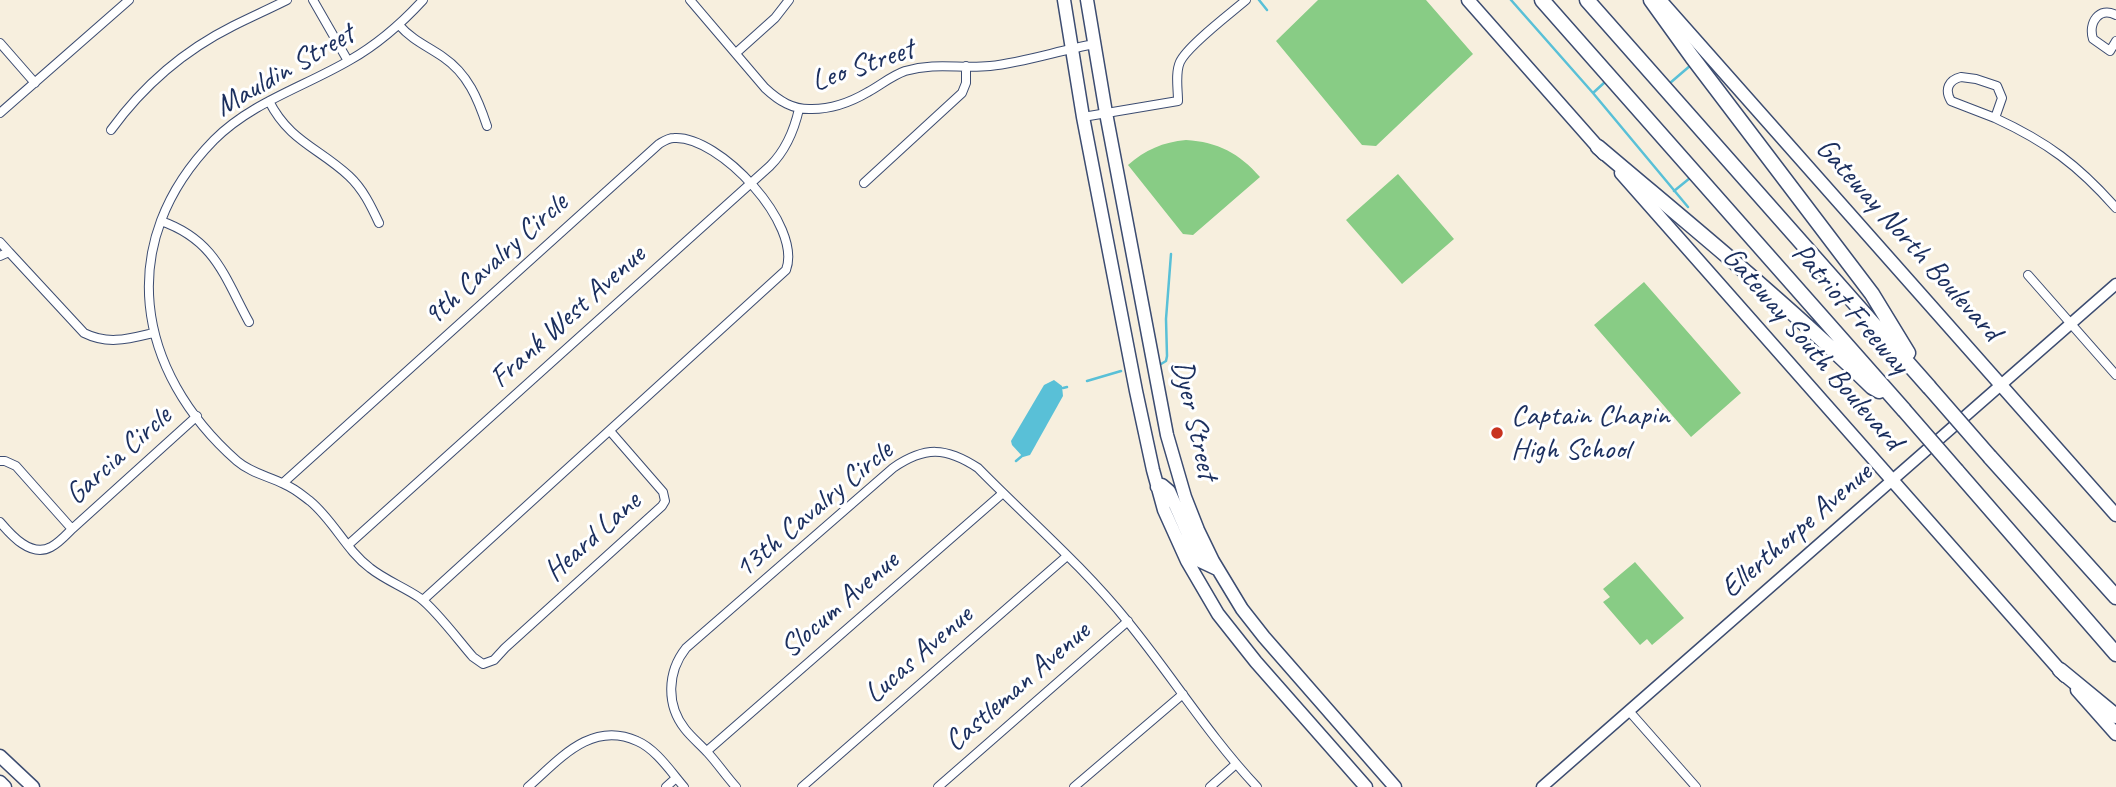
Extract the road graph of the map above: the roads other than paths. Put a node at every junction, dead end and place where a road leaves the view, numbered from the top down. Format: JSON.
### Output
{"nodes":[{"id":1,"x":129,"y":0,"type":"edge"},
{"id":2,"x":287,"y":0,"type":"edge"},
{"id":3,"x":313,"y":0,"type":"edge"},
{"id":4,"x":423,"y":0,"type":"edge"},
{"id":5,"x":690,"y":0,"type":"edge"},
{"id":6,"x":789,"y":0,"type":"edge"},
{"id":7,"x":1064,"y":0,"type":"edge"},
{"id":8,"x":1087,"y":0,"type":"edge"},
{"id":9,"x":1246,"y":0,"type":"edge"},
{"id":10,"x":1468,"y":0,"type":"edge"},
{"id":11,"x":1542,"y":0,"type":"edge"},
{"id":12,"x":1587,"y":0,"type":"edge"},
{"id":13,"x":1651,"y":0,"type":"edge"},
{"id":14,"x":1660,"y":0,"type":"edge"},
{"id":15,"x":2116,"y":15,"type":"edge"},
{"id":16,"x":399,"y":25,"type":"junction"},
{"id":17,"x":2116,"y":41,"type":"edge"},
{"id":18,"x":0,"y":43,"type":"edge"},
{"id":19,"x":1095,"y":44,"type":"junction"},
{"id":20,"x":1073,"y":48,"type":"junction"},
{"id":21,"x":736,"y":53,"type":"junction"},
{"id":22,"x":2113,"y":53,"type":"edge"},
{"id":23,"x":348,"y":61,"type":"junction"},
{"id":24,"x":966,"y":66,"type":"junction"},
{"id":25,"x":35,"y":83,"type":"junction"},
{"id":26,"x":269,"y":101,"type":"junction"},
{"id":27,"x":799,"y":108,"type":"junction"},
{"id":28,"x":0,"y":113,"type":"edge"},
{"id":29,"x":1106,"y":113,"type":"junction"},
{"id":30,"x":1083,"y":117,"type":"junction"},
{"id":31,"x":1995,"y":118,"type":"junction"},
{"id":32,"x":487,"y":126,"type":"dead end"},
{"id":33,"x":111,"y":130,"type":"dead end"},
{"id":34,"x":1598,"y":147,"type":"junction"},
{"id":35,"x":751,"y":182,"type":"junction"},
{"id":36,"x":864,"y":183,"type":"dead end"},
{"id":37,"x":2116,"y":208,"type":"edge"},
{"id":38,"x":1126,"y":212,"type":"junction"},
{"id":39,"x":1104,"y":217,"type":"junction"},
{"id":40,"x":161,"y":221,"type":"junction"},
{"id":41,"x":379,"y":223,"type":"dead end"},
{"id":42,"x":0,"y":242,"type":"edge"},
{"id":43,"x":9,"y":252,"type":"junction"},
{"id":44,"x":0,"y":256,"type":"edge"},
{"id":45,"x":2028,"y":275,"type":"dead end"},
{"id":46,"x":2116,"y":284,"type":"edge"},
{"id":47,"x":248,"y":322,"type":"dead end"},
{"id":48,"x":2070,"y":324,"type":"junction"},
{"id":49,"x":153,"y":333,"type":"junction"},
{"id":50,"x":2116,"y":375,"type":"edge"},
{"id":51,"x":2001,"y":385,"type":"junction"},
{"id":52,"x":1929,"y":387,"type":"junction"},
{"id":53,"x":1900,"y":405,"type":"junction"},
{"id":54,"x":197,"y":416,"type":"junction"},
{"id":55,"x":610,"y":431,"type":"junction"},
{"id":56,"x":0,"y":461,"type":"edge"},
{"id":57,"x":1893,"y":480,"type":"junction"},
{"id":58,"x":284,"y":483,"type":"junction"},
{"id":59,"x":1157,"y":487,"type":"junction"},
{"id":60,"x":1003,"y":493,"type":"junction"},
{"id":61,"x":2116,"y":515,"type":"edge"},
{"id":62,"x":0,"y":522,"type":"edge"},
{"id":63,"x":72,"y":529,"type":"junction"},
{"id":64,"x":348,"y":545,"type":"junction"},
{"id":65,"x":1067,"y":556,"type":"junction"},
{"id":66,"x":1217,"y":569,"type":"junction"},
{"id":67,"x":2116,"y":597,"type":"edge"},
{"id":68,"x":423,"y":600,"type":"junction"},
{"id":69,"x":1128,"y":621,"type":"junction"},
{"id":70,"x":2116,"y":654,"type":"edge"},
{"id":71,"x":483,"y":664,"type":"joint"},
{"id":72,"x":2060,"y":670,"type":"junction"},
{"id":73,"x":1183,"y":694,"type":"junction"},
{"id":74,"x":1629,"y":711,"type":"junction"},
{"id":75,"x":2116,"y":716,"type":"edge"},
{"id":76,"x":2116,"y":734,"type":"edge"},
{"id":77,"x":707,"y":751,"type":"junction"},
{"id":78,"x":0,"y":756,"type":"edge"},
{"id":79,"x":1236,"y":764,"type":"junction"},
{"id":80,"x":676,"y":778,"type":"junction"},
{"id":81,"x":0,"y":782,"type":"edge"},
{"id":82,"x":5,"y":787,"type":"edge"},
{"id":83,"x":33,"y":787,"type":"edge"},
{"id":84,"x":528,"y":787,"type":"edge"},
{"id":85,"x":666,"y":787,"type":"edge"},
{"id":86,"x":684,"y":787,"type":"edge"},
{"id":87,"x":736,"y":787,"type":"edge"},
{"id":88,"x":802,"y":787,"type":"edge"},
{"id":89,"x":938,"y":787,"type":"edge"},
{"id":90,"x":1074,"y":787,"type":"edge"},
{"id":91,"x":1210,"y":787,"type":"edge"},
{"id":92,"x":1257,"y":787,"type":"edge"},
{"id":93,"x":1366,"y":787,"type":"edge"},
{"id":94,"x":1395,"y":787,"type":"edge"},
{"id":95,"x":1542,"y":787,"type":"edge"},
{"id":96,"x":1696,"y":787,"type":"edge"}],
"edges":[{"from":1,"to":25,"type":"street"},
{"from":2,"to":33,"type":"street"},
{"from":3,"to":23,"type":"street"},
{"from":4,"to":16,"type":"street","name":"Mauldin Street"},
{"from":5,"to":21,"type":"street","name":"Leo Street"},
{"from":6,"to":21,"type":"street"},
{"from":7,"to":20,"type":"main road","name":"Dyer Street"},
{"from":8,"to":19,"type":"main road","name":"Dyer Street"},
{"from":9,"to":29,"type":"street"},
{"from":10,"to":34,"type":"main road","name":"Gateway South Boulevard"},
{"from":11,"to":53,"type":"highway","name":"Patriot Freeway"},
{"from":12,"to":52,"type":"highway","name":"Patriot Freeway"},
{"from":13,"to":52,"type":"highway"},
{"from":14,"to":51,"type":"main road","name":"Gateway North Boulevard"},
{"from":15,"to":22,"type":"street"},
{"from":16,"to":23,"type":"street","name":"Mauldin Street"},
{"from":16,"to":32,"type":"street"},
{"from":17,"to":22,"type":"street"},
{"from":18,"to":25,"type":"street"},
{"from":19,"to":20,"type":"street","name":"Leo Street"},
{"from":19,"to":29,"type":"main road","name":"Dyer Street"},
{"from":20,"to":24,"type":"street","name":"Leo Street"},
{"from":20,"to":30,"type":"main road","name":"Dyer Street"},
{"from":21,"to":27,"type":"street","name":"Leo Street"},
{"from":23,"to":26,"type":"street","name":"Mauldin Street"},
{"from":24,"to":27,"type":"street","name":"Leo Street"},
{"from":24,"to":36,"type":"street"},
{"from":25,"to":28,"type":"street"},
{"from":26,"to":40,"type":"street","name":"Mauldin Street"},
{"from":26,"to":41,"type":"street"},
{"from":27,"to":35,"type":"street","name":"Frank West Avenue"},
{"from":29,"to":30,"type":"street"},
{"from":29,"to":38,"type":"main road","name":"Dyer Street"},
{"from":30,"to":39,"type":"main road","name":"Dyer Street"},
{"from":31,"to":31,"type":"street"},
{"from":31,"to":37,"type":"street"},
{"from":34,"to":53,"type":"highway"},
{"from":34,"to":57,"type":"main road","name":"Gateway South Boulevard"},
{"from":35,"to":55,"type":"street","name":"9th Cavalry Circle"},
{"from":35,"to":58,"type":"street","name":"9th Cavalry Circle"},
{"from":35,"to":64,"type":"street","name":"Frank West Avenue"},
{"from":38,"to":39,"type":"main road"},
{"from":38,"to":66,"type":"main road","name":"Dyer Street"},
{"from":39,"to":59,"type":"main road","name":"Dyer Street"},
{"from":40,"to":47,"type":"street"},
{"from":40,"to":49,"type":"street","name":"Mauldin Street"},
{"from":42,"to":43,"type":"street"},
{"from":43,"to":44,"type":"street"},
{"from":43,"to":49,"type":"street"},
{"from":45,"to":48,"type":"street"},
{"from":46,"to":48,"type":"street","name":"Ellerthorpe Avenue"},
{"from":48,"to":50,"type":"street"},
{"from":48,"to":51,"type":"street","name":"Ellerthorpe Avenue"},
{"from":49,"to":54,"type":"street","name":"Mauldin Street"},
{"from":51,"to":57,"type":"street","name":"Ellerthorpe Avenue"},
{"from":51,"to":61,"type":"main road","name":"Gateway North Boulevard"},
{"from":52,"to":67,"type":"highway","name":"Patriot Freeway","bridge":true},
{"from":53,"to":70,"type":"highway","name":"Patriot Freeway","bridge":true},
{"from":54,"to":58,"type":"street","name":"Mauldin Street"},
{"from":54,"to":63,"type":"street","name":"Garcia Circle"},
{"from":55,"to":68,"type":"street","name":"9th Cavalry Circle"},
{"from":55,"to":71,"type":"street","name":"Heard Lane"},
{"from":56,"to":63,"type":"street"},
{"from":57,"to":72,"type":"main road","name":"Gateway South Boulevard"},
{"from":57,"to":74,"type":"street","name":"Ellerthorpe Avenue"},
{"from":58,"to":64,"type":"street","name":"Mauldin Street"},
{"from":59,"to":66,"type":"main road"},
{"from":59,"to":93,"type":"main road","name":"Dyer Street"},
{"from":60,"to":65,"type":"street","name":"13th Cavalry Circle"},
{"from":60,"to":77,"type":"street","name":"Slocum Avenue"},
{"from":60,"to":77,"type":"street","name":"13th Cavalry Circle"},
{"from":62,"to":63,"type":"street","name":"Garcia Circle"},
{"from":64,"to":68,"type":"street","name":"Mauldin Street"},
{"from":65,"to":69,"type":"street","name":"13th Cavalry Circle"},
{"from":65,"to":88,"type":"street","name":"Lucas Avenue"},
{"from":66,"to":94,"type":"main road","name":"Dyer Street"},
{"from":68,"to":71,"type":"street","name":"Mauldin Street"},
{"from":69,"to":73,"type":"street","name":"13th Cavalry Circle"},
{"from":69,"to":89,"type":"street","name":"Castleman Avenue"},
{"from":72,"to":75,"type":"highway"},
{"from":72,"to":76,"type":"main road","name":"Gateway South Boulevard"},
{"from":73,"to":79,"type":"street","name":"13th Cavalry Circle"},
{"from":73,"to":90,"type":"street"},
{"from":74,"to":95,"type":"street","name":"Ellerthorpe Avenue"},
{"from":74,"to":96,"type":"street"},
{"from":77,"to":87,"type":"street","name":"13th Cavalry Circle"},
{"from":78,"to":83,"type":"main road"},
{"from":79,"to":91,"type":"street"},
{"from":79,"to":92,"type":"street","name":"13th Cavalry Circle"},
{"from":80,"to":84,"type":"street"},
{"from":80,"to":85,"type":"street"},
{"from":80,"to":86,"type":"street"},
{"from":81,"to":82,"type":"main road"}]}
